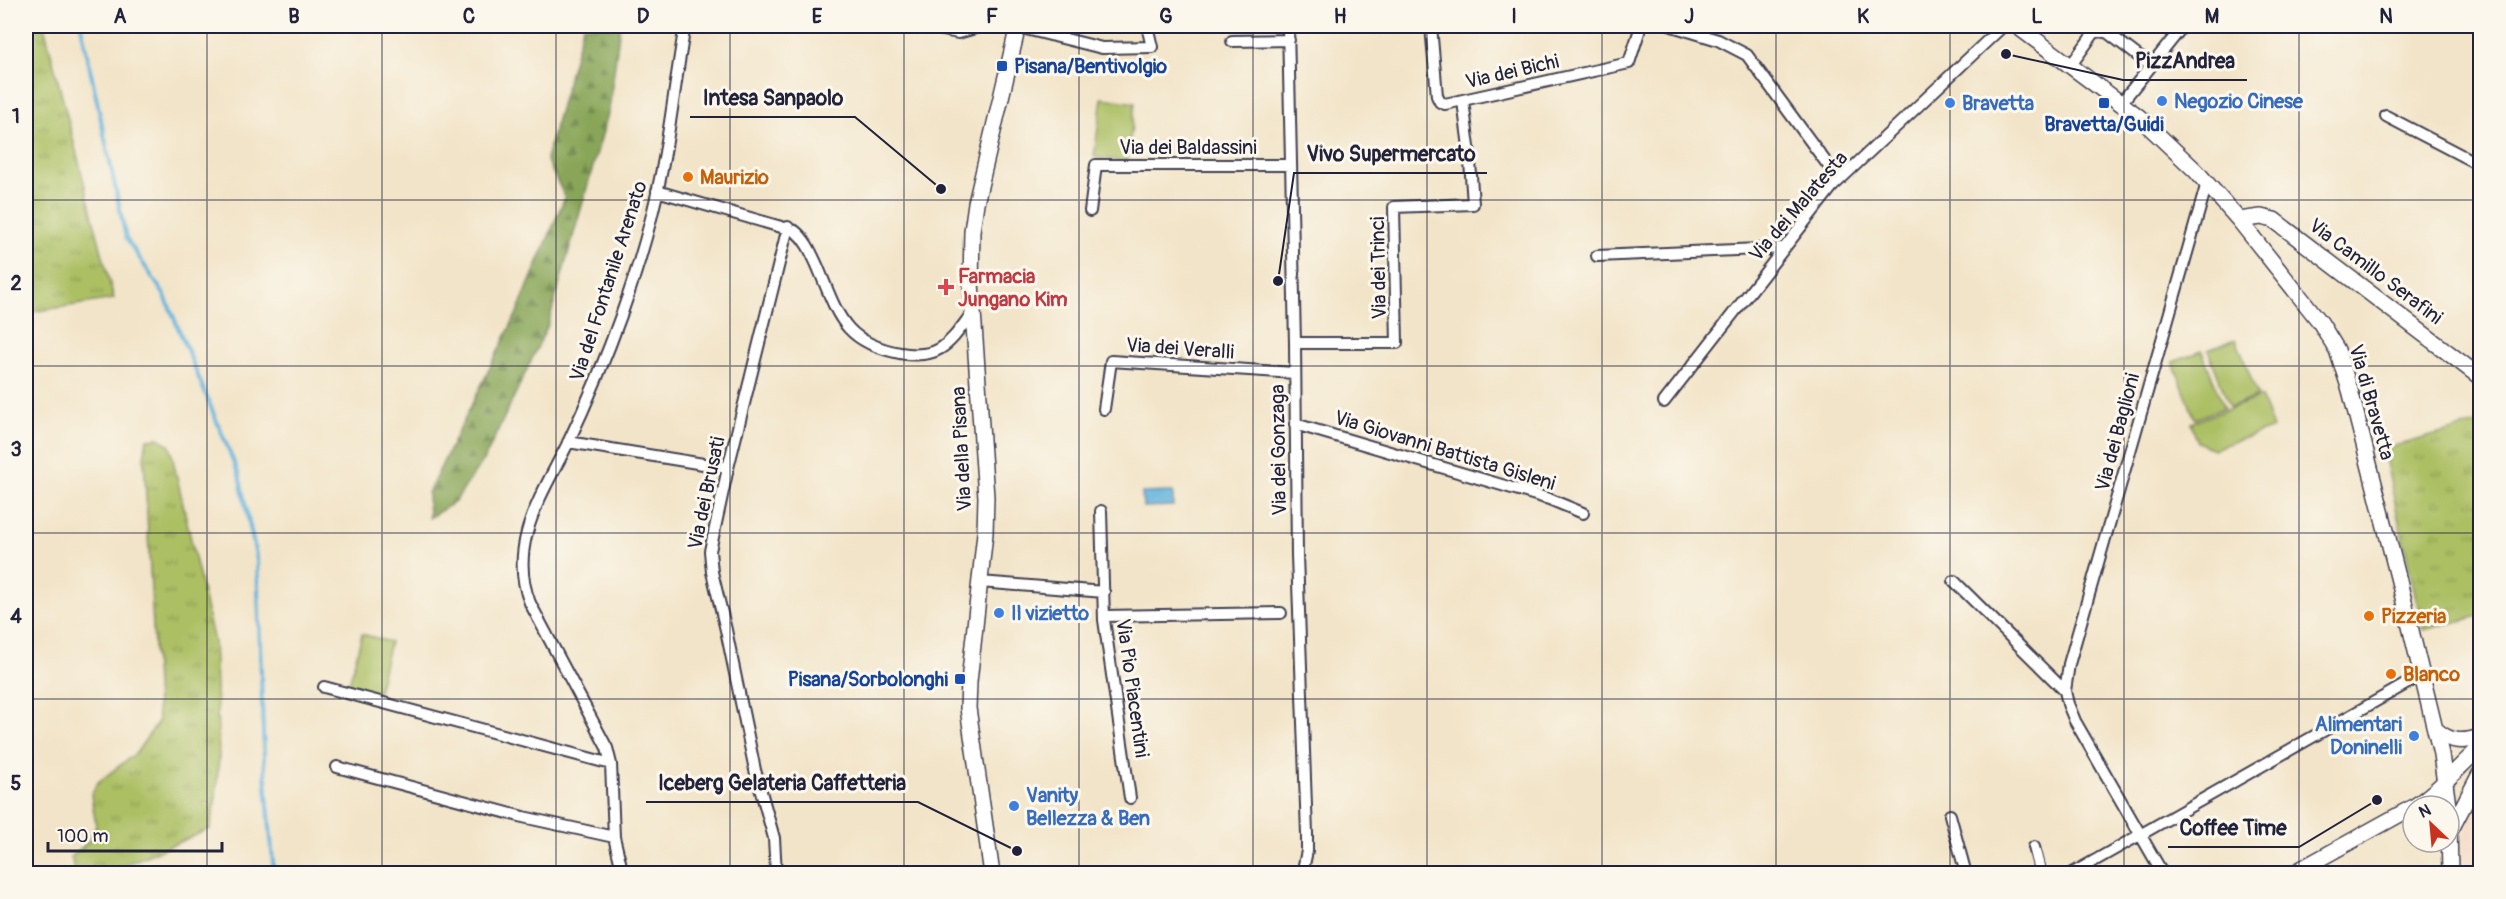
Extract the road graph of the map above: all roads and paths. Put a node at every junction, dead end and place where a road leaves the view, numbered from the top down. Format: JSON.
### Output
{"nodes":[{"id":1,"x":685,"y":26,"type":"edge"},
{"id":2,"x":923,"y":26,"type":"edge"},
{"id":3,"x":982,"y":26,"type":"edge"},
{"id":4,"x":1018,"y":26,"type":"edge"},
{"id":5,"x":1147,"y":26,"type":"edge"},
{"id":6,"x":1288,"y":26,"type":"edge"},
{"id":7,"x":1431,"y":26,"type":"edge"},
{"id":8,"x":1641,"y":26,"type":"edge"},
{"id":9,"x":1672,"y":26,"type":"edge"},
{"id":10,"x":2003,"y":26,"type":"edge"},
{"id":11,"x":2017,"y":26,"type":"edge"},
{"id":12,"x":2183,"y":26,"type":"edge"},
{"id":13,"x":2107,"y":29,"type":"edge"},
{"id":14,"x":1289,"y":40,"type":"junction"},
{"id":15,"x":1232,"y":41,"type":"dead end"},
{"id":16,"x":2071,"y":65,"type":"junction"},
{"id":17,"x":2151,"y":66,"type":"junction"},
{"id":18,"x":1463,"y":101,"type":"junction"},
{"id":19,"x":2121,"y":103,"type":"junction"},
{"id":20,"x":2386,"y":116,"type":"dead end"},
{"id":21,"x":1290,"y":165,"type":"junction"},
{"id":22,"x":2481,"y":165,"type":"edge"},
{"id":23,"x":1839,"y":180,"type":"junction"},
{"id":24,"x":2207,"y":183,"type":"junction"},
{"id":25,"x":657,"y":191,"type":"junction"},
{"id":26,"x":1090,"y":211,"type":"dead end"},
{"id":27,"x":2239,"y":220,"type":"junction"},
{"id":28,"x":788,"y":227,"type":"junction"},
{"id":29,"x":1782,"y":248,"type":"junction"},
{"id":30,"x":1598,"y":256,"type":"dead end"},
{"id":31,"x":973,"y":312,"type":"junction"},
{"id":32,"x":1295,"y":343,"type":"junction"},
{"id":33,"x":1295,"y":373,"type":"junction"},
{"id":34,"x":2481,"y":377,"type":"edge"},
{"id":35,"x":1664,"y":402,"type":"dead end"},
{"id":36,"x":1104,"y":409,"type":"dead end"},
{"id":37,"x":1295,"y":424,"type":"junction"},
{"id":38,"x":568,"y":442,"type":"junction"},
{"id":39,"x":728,"y":468,"type":"junction"},
{"id":40,"x":1101,"y":511,"type":"dead end"},
{"id":41,"x":1583,"y":513,"type":"dead end"},
{"id":42,"x":1954,"y":580,"type":"dead end"},
{"id":43,"x":980,"y":582,"type":"junction"},
{"id":44,"x":1104,"y":592,"type":"junction"},
{"id":45,"x":1281,"y":613,"type":"dead end"},
{"id":46,"x":1104,"y":616,"type":"junction"},
{"id":47,"x":2422,"y":675,"type":"junction"},
{"id":48,"x":324,"y":687,"type":"dead end"},
{"id":49,"x":2065,"y":691,"type":"junction"},
{"id":50,"x":2435,"y":729,"type":"junction"},
{"id":51,"x":2481,"y":737,"type":"edge"},
{"id":52,"x":2481,"y":748,"type":"edge"},
{"id":53,"x":611,"y":764,"type":"junction"},
{"id":54,"x":337,"y":766,"type":"dead end"},
{"id":55,"x":2481,"y":774,"type":"edge"},
{"id":56,"x":2446,"y":783,"type":"junction"},
{"id":57,"x":2431,"y":794,"type":"edge"},
{"id":58,"x":2447,"y":794,"type":"edge"},
{"id":59,"x":1130,"y":798,"type":"dead end"},
{"id":60,"x":2461,"y":807,"type":"edge"},
{"id":61,"x":1950,"y":815,"type":"dead end"},
{"id":62,"x":2401,"y":820,"type":"edge"},
{"id":63,"x":2140,"y":835,"type":"junction"},
{"id":64,"x":614,"y":837,"type":"junction"},
{"id":65,"x":2034,"y":847,"type":"dead end"},
{"id":66,"x":2450,"y":854,"type":"edge"},
{"id":67,"x":623,"y":873,"type":"edge"},
{"id":68,"x":776,"y":873,"type":"edge"},
{"id":69,"x":992,"y":873,"type":"edge"},
{"id":70,"x":1302,"y":873,"type":"edge"},
{"id":71,"x":1966,"y":873,"type":"edge"},
{"id":72,"x":2041,"y":873,"type":"edge"},
{"id":73,"x":2072,"y":873,"type":"edge"},
{"id":74,"x":2163,"y":873,"type":"edge"},
{"id":75,"x":2292,"y":873,"type":"edge"},
{"id":76,"x":2450,"y":873,"type":"edge"}],
"edges":[{"from":1,"to":25,"type":"street","name":"Via del Fontanile Arenato"},
{"from":2,"to":3,"type":"street"},
{"from":4,"to":5,"type":"street"},
{"from":4,"to":31,"type":"main road","name":"Via della Pisana"},
{"from":6,"to":14,"type":"street","name":"Via dei Gonzaga"},
{"from":7,"to":18,"type":"street","name":"Via dei Bichi"},
{"from":8,"to":18,"type":"street","name":"Via dei Bichi"},
{"from":9,"to":23,"type":"street"},
{"from":10,"to":23,"type":"street","name":"Via dei Malatesta"},
{"from":11,"to":16,"type":"main road","name":"Via di Bravetta"},
{"from":12,"to":17,"type":"street"},
{"from":13,"to":16,"type":"street"},
{"from":13,"to":17,"type":"street"},
{"from":14,"to":15,"type":"street"},
{"from":14,"to":21,"type":"street","name":"Via dei Gonzaga"},
{"from":16,"to":19,"type":"main road","name":"Via di Bravetta"},
{"from":17,"to":19,"type":"street"},
{"from":18,"to":32,"type":"street","name":"Via dei Trinci"},
{"from":19,"to":24,"type":"main road","name":"Via di Bravetta"},
{"from":20,"to":22,"type":"street"},
{"from":21,"to":26,"type":"street","name":"Via dei Baldassini"},
{"from":21,"to":32,"type":"street","name":"Via dei Gonzaga"},
{"from":23,"to":29,"type":"street","name":"Via dei Malatesta"},
{"from":24,"to":27,"type":"main road","name":"Via di Bravetta"},
{"from":24,"to":49,"type":"street","name":"Via dei Baglioni"},
{"from":25,"to":28,"type":"street"},
{"from":25,"to":38,"type":"street","name":"Via del Fontanile Arenato"},
{"from":27,"to":34,"type":"main road","name":"Via Camillo Serafini"},
{"from":27,"to":47,"type":"main road","name":"Via di Bravetta"},
{"from":28,"to":31,"type":"street"},
{"from":28,"to":39,"type":"street","name":"Via dei Brusati"},
{"from":29,"to":30,"type":"street"},
{"from":29,"to":35,"type":"street","name":"Via dei Malatesta"},
{"from":31,"to":43,"type":"main road","name":"Via della Pisana"},
{"from":32,"to":33,"type":"street","name":"Via dei Gonzaga"},
{"from":33,"to":36,"type":"street","name":"Via dei Veralli"},
{"from":33,"to":37,"type":"street","name":"Via dei Gonzaga"},
{"from":37,"to":41,"type":"street","name":"Via Giovanni Battista Gisleni"},
{"from":37,"to":70,"type":"street","name":"Via dei Gonzaga"},
{"from":38,"to":39,"type":"street"},
{"from":38,"to":53,"type":"street","name":"Via del Fontanile Arenato"},
{"from":39,"to":68,"type":"street","name":"Via dei Brusati"},
{"from":40,"to":44,"type":"street","name":"Via Pio Piacentini"},
{"from":42,"to":49,"type":"street"},
{"from":43,"to":44,"type":"street"},
{"from":43,"to":69,"type":"main road","name":"Via della Pisana"},
{"from":44,"to":46,"type":"street","name":"Via Pio Piacentini"},
{"from":45,"to":46,"type":"street"},
{"from":46,"to":59,"type":"street","name":"Via Pio Piacentini"},
{"from":47,"to":50,"type":"main road","name":"Via di Bravetta"},
{"from":47,"to":63,"type":"street"},
{"from":48,"to":53,"type":"street"},
{"from":49,"to":63,"type":"street"},
{"from":50,"to":51,"type":"main road"},
{"from":50,"to":56,"type":"main road","name":"Via di Bravetta"},
{"from":52,"to":56,"type":"main road"},
{"from":53,"to":64,"type":"street","name":"Via del Fontanile Arenato"},
{"from":54,"to":64,"type":"street"},
{"from":55,"to":60,"type":"main road"},
{"from":56,"to":57,"type":"main road"},
{"from":56,"to":58,"type":"main road","name":"Via di Bravetta"},
{"from":61,"to":71,"type":"street"},
{"from":62,"to":75,"type":"main road"},
{"from":63,"to":73,"type":"street"},
{"from":63,"to":74,"type":"street"},
{"from":64,"to":67,"type":"street","name":"Via del Fontanile Arenato"},
{"from":65,"to":72,"type":"street"},
{"from":66,"to":76,"type":"main road"}]}
